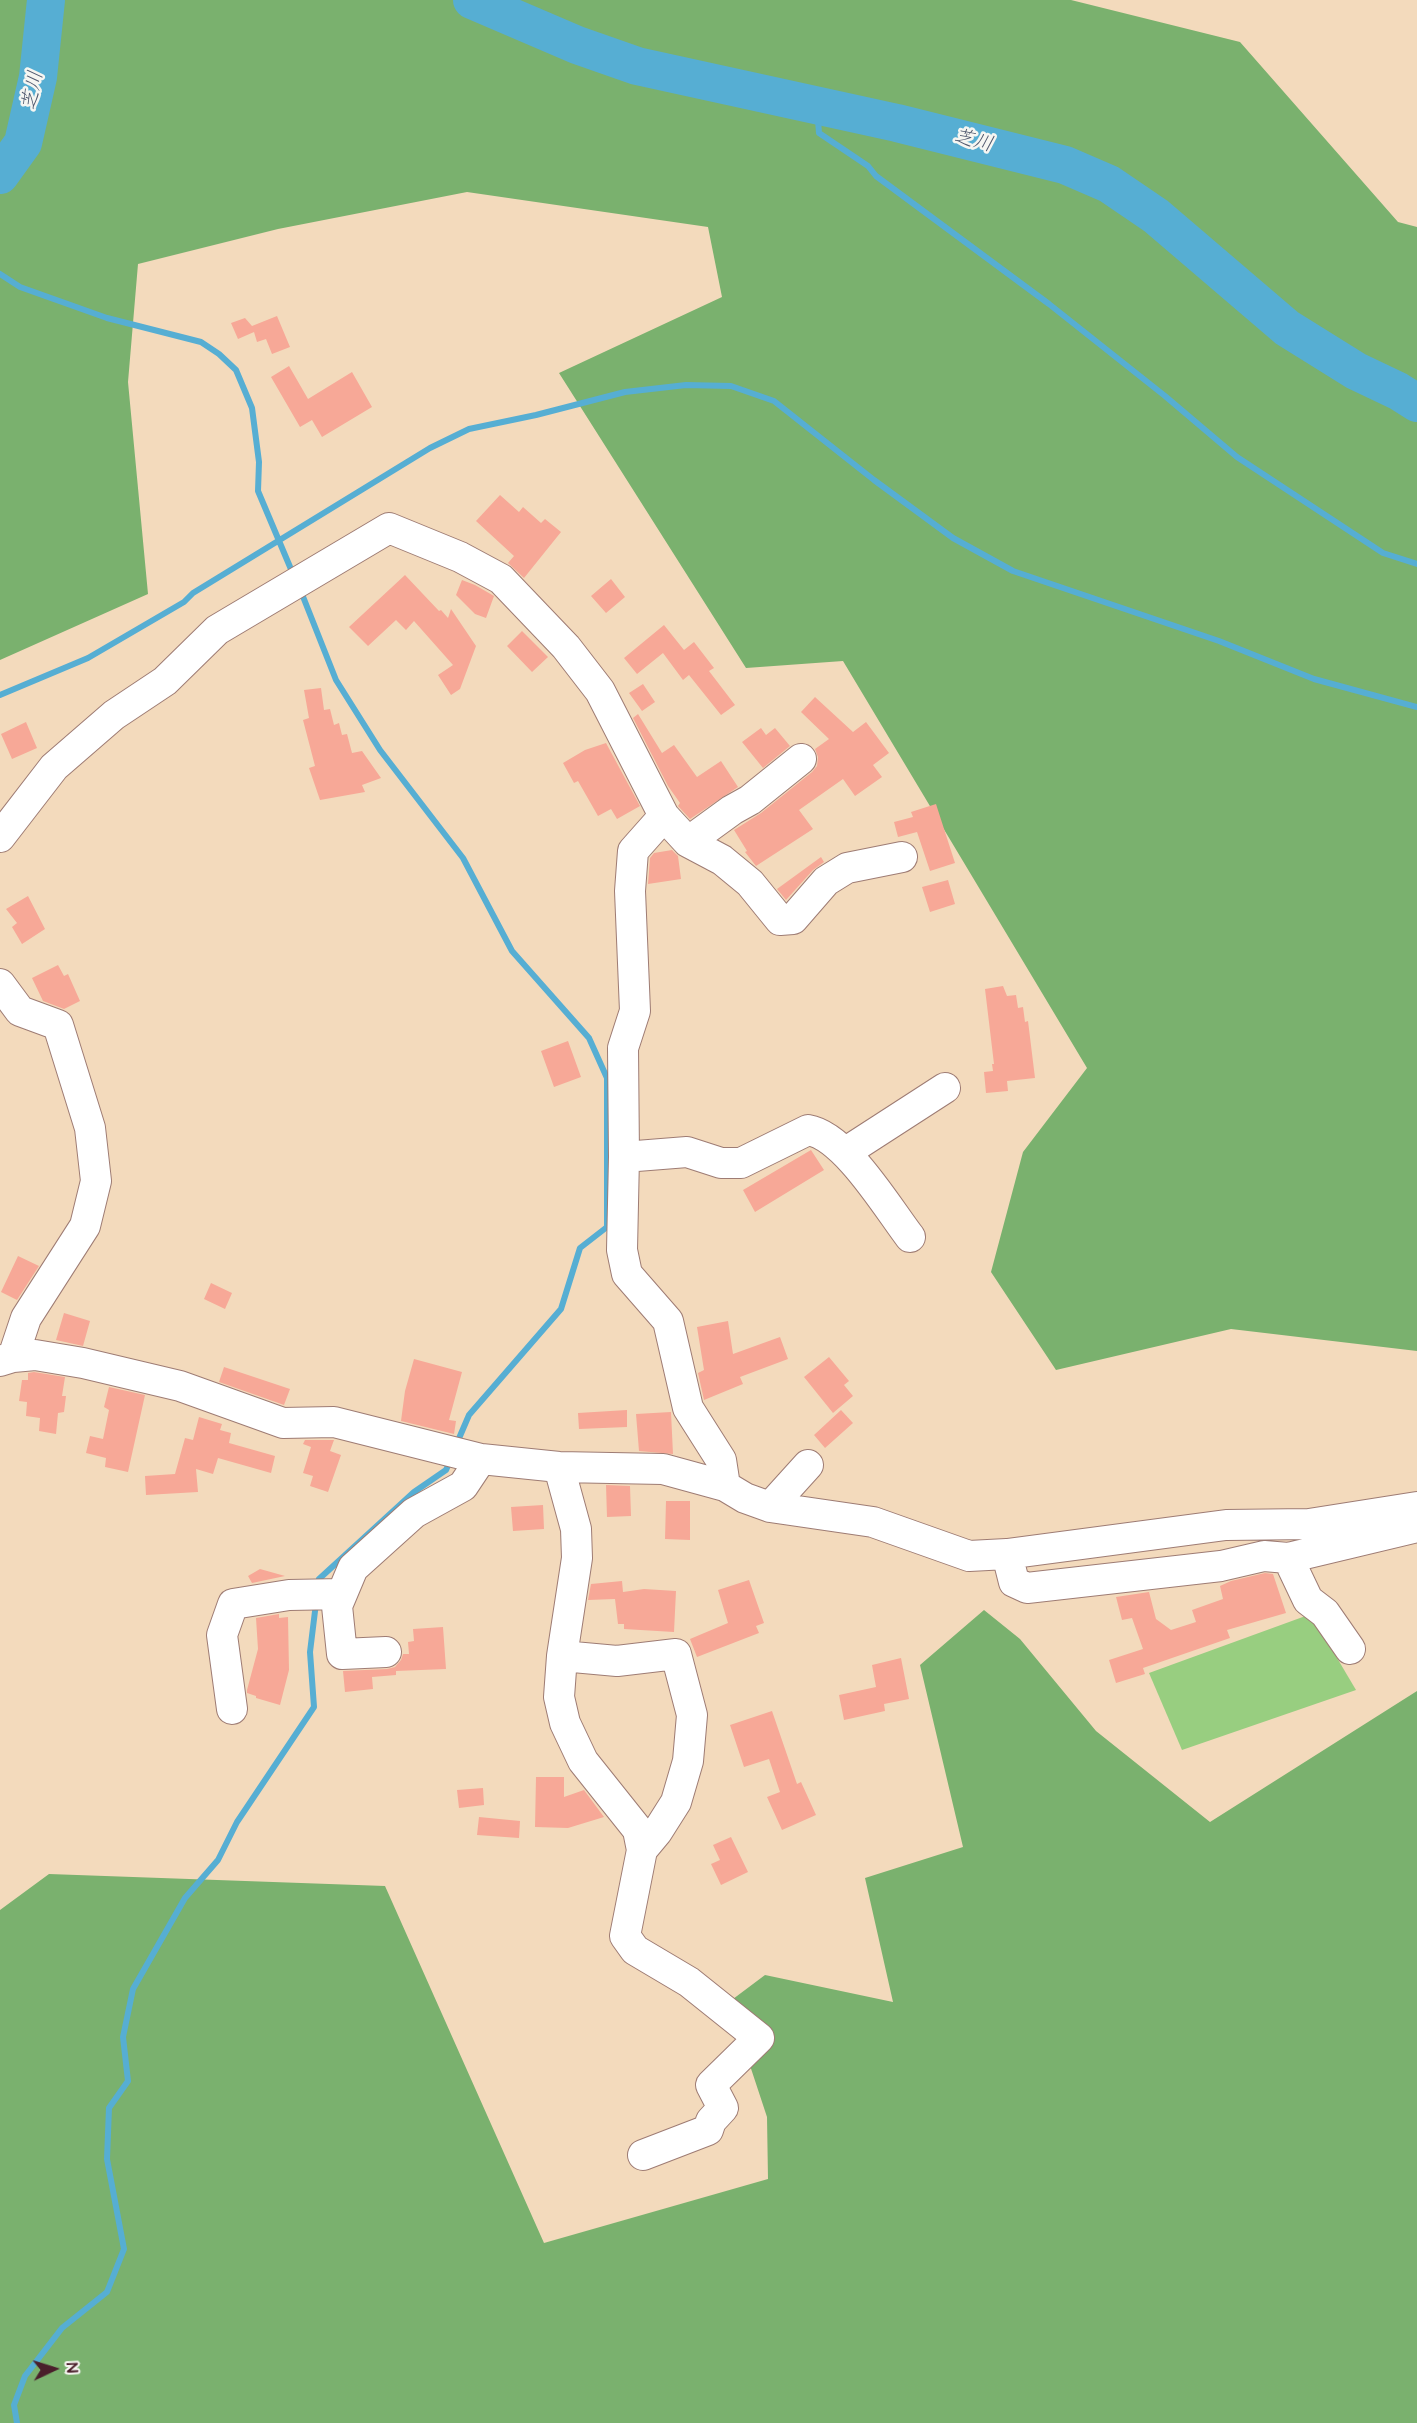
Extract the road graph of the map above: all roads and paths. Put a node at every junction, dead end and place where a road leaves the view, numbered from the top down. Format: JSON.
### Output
{"nodes":[{"id":1,"x":801,"y":759,"type":"dead end"},
{"id":2,"x":664,"y":816,"type":"junction"},
{"id":3,"x":0,"y":837,"type":"edge"},
{"id":4,"x":688,"y":842,"type":"junction"},
{"id":5,"x":902,"y":857,"type":"dead end"},
{"id":6,"x":0,"y":984,"type":"edge"},
{"id":7,"x":945,"y":1088,"type":"dead end"},
{"id":8,"x":846,"y":1152,"type":"junction"},
{"id":9,"x":624,"y":1157,"type":"junction"},
{"id":10,"x":910,"y":1237,"type":"dead end"},
{"id":11,"x":6,"y":1359,"type":"edge"},
{"id":12,"x":481,"y":1459,"type":"junction"},
{"id":13,"x":808,"y":1465,"type":"dead end"},
{"id":14,"x":559,"y":1467,"type":"junction"},
{"id":15,"x":725,"y":1486,"type":"junction"},
{"id":16,"x":770,"y":1507,"type":"junction"},
{"id":17,"x":1417,"y":1507,"type":"edge"},
{"id":18,"x":1417,"y":1527,"type":"edge"},
{"id":19,"x":1007,"y":1554,"type":"junction"},
{"id":20,"x":1288,"y":1558,"type":"junction"},
{"id":21,"x":342,"y":1594,"type":"junction"},
{"id":22,"x":1350,"y":1649,"type":"dead end"},
{"id":23,"x":386,"y":1652,"type":"dead end"},
{"id":24,"x":562,"y":1656,"type":"junction"},
{"id":25,"x":232,"y":1709,"type":"dead end"},
{"id":26,"x":642,"y":1850,"type":"junction"},
{"id":27,"x":643,"y":2155,"type":"dead end"}],
"edges":[{"from":1,"to":4,"type":"street"},
{"from":2,"to":3,"type":"street"},
{"from":2,"to":4,"type":"street"},
{"from":2,"to":9,"type":"street"},
{"from":4,"to":5,"type":"street"},
{"from":6,"to":11,"type":"street"},
{"from":7,"to":8,"type":"street"},
{"from":8,"to":9,"type":"street"},
{"from":8,"to":10,"type":"street"},
{"from":9,"to":15,"type":"street"},
{"from":11,"to":12,"type":"street"},
{"from":12,"to":14,"type":"street"},
{"from":12,"to":21,"type":"street"},
{"from":13,"to":16,"type":"street"},
{"from":14,"to":15,"type":"street"},
{"from":14,"to":24,"type":"street"},
{"from":15,"to":16,"type":"street"},
{"from":16,"to":19,"type":"street"},
{"from":17,"to":19,"type":"street"},
{"from":18,"to":20,"type":"street"},
{"from":19,"to":20,"type":"street"},
{"from":20,"to":22,"type":"street"},
{"from":21,"to":23,"type":"street"},
{"from":21,"to":25,"type":"street"},
{"from":24,"to":26,"type":"street"},
{"from":24,"to":26,"type":"street"},
{"from":26,"to":27,"type":"street"}]}
